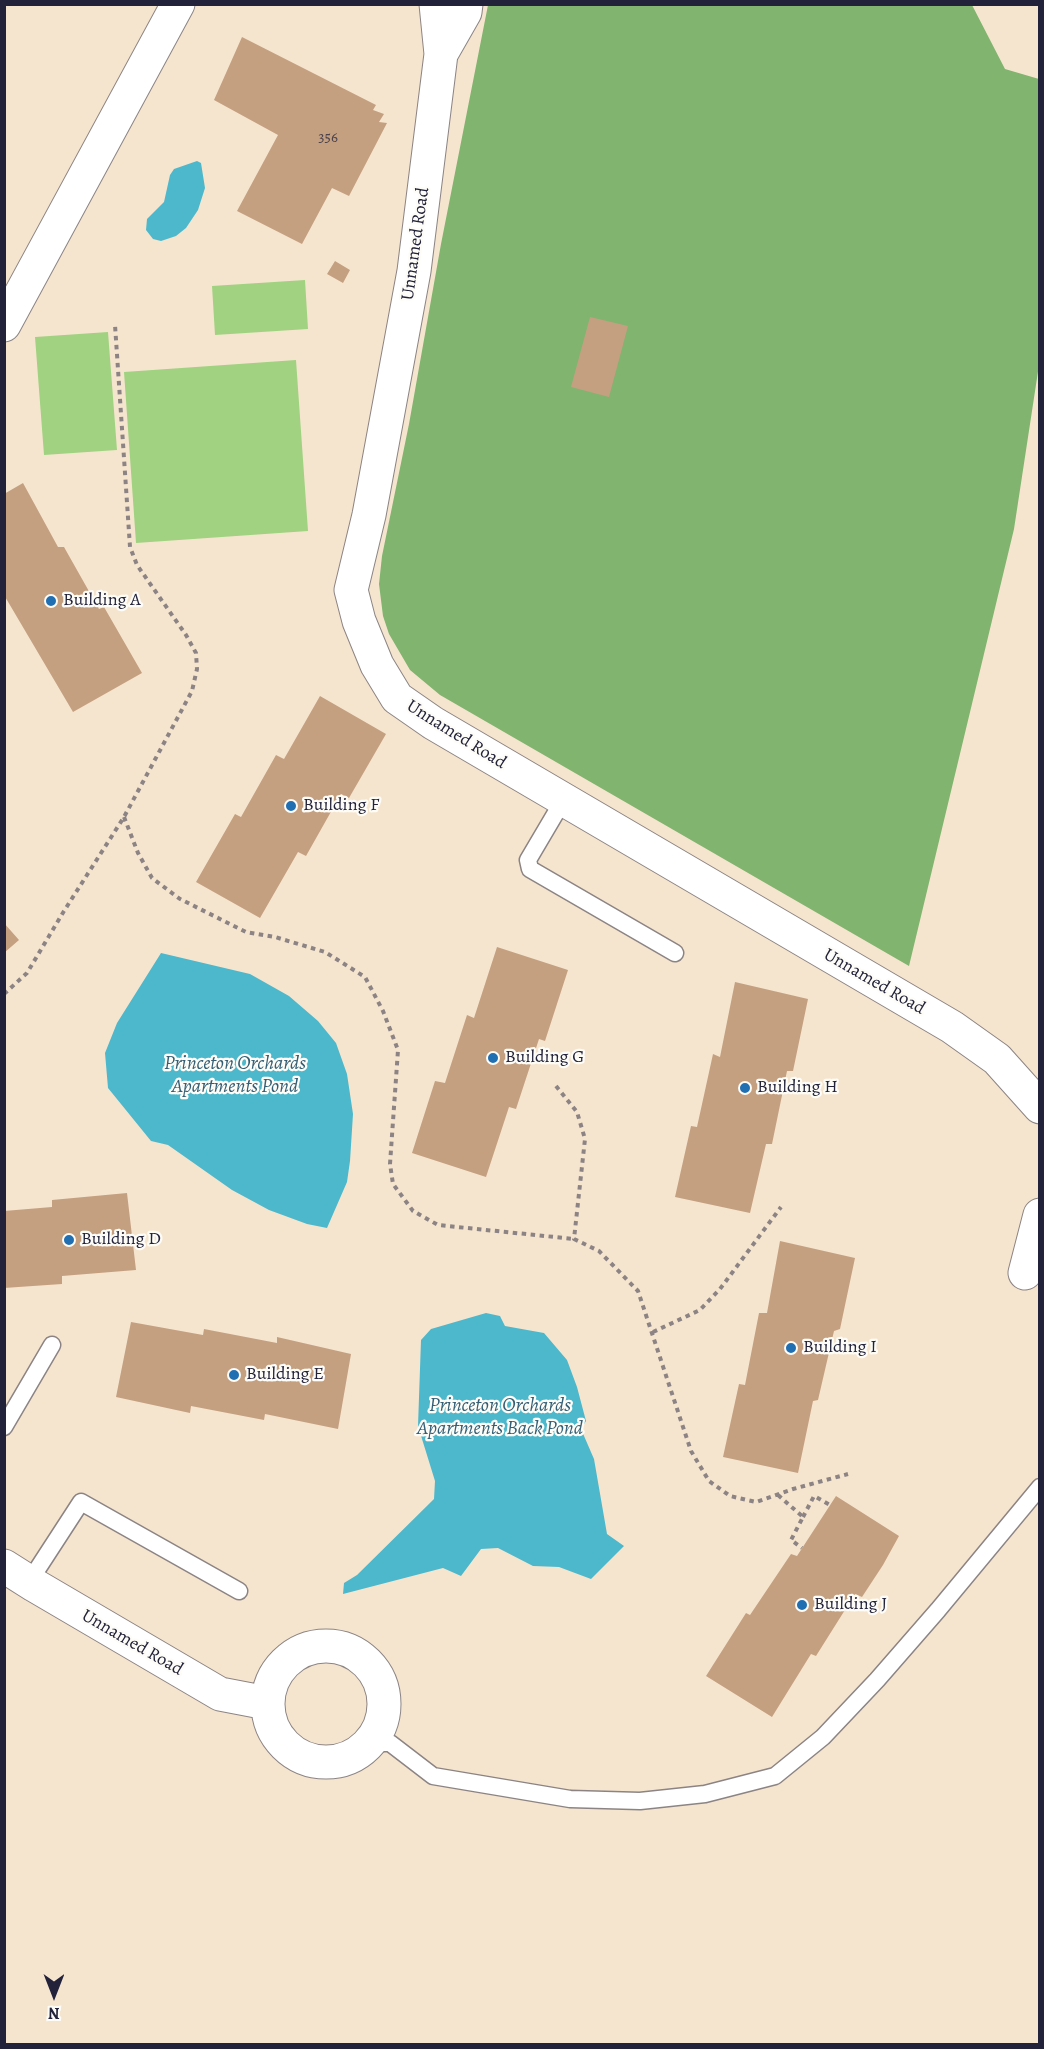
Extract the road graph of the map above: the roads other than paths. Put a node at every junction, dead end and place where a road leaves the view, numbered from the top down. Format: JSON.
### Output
{"nodes":[{"id":1,"x":178,"y":4,"type":"edge"},
{"id":2,"x":436,"y":4,"type":"edge"},
{"id":3,"x":466,"y":4,"type":"edge"},
{"id":4,"x":441,"y":54,"type":"junction"},
{"id":5,"x":4,"y":325,"type":"edge"},
{"id":6,"x":564,"y":799,"type":"junction"},
{"id":7,"x":675,"y":953,"type":"dead end"},
{"id":8,"x":1040,"y":1107,"type":"edge"},
{"id":9,"x":1040,"y":1215,"type":"edge"},
{"id":10,"x":1025,"y":1273,"type":"dead end"},
{"id":11,"x":52,"y":1345,"type":"dead end"},
{"id":12,"x":4,"y":1427,"type":"edge"},
{"id":13,"x":1040,"y":1487,"type":"edge"},
{"id":14,"x":17,"y":1574,"type":"edge"},
{"id":15,"x":239,"y":1591,"type":"dead end"},
{"id":16,"x":267,"y":1703,"type":"junction"},
{"id":17,"x":370,"y":1743,"type":"junction"}],
"edges":[{"from":1,"to":5,"type":"street"},
{"from":2,"to":4,"type":"street","name":"Unnamed Road"},
{"from":3,"to":4,"type":"street","name":"Unnamed Road"},
{"from":4,"to":6,"type":"street","name":"Unnamed Road"},
{"from":6,"to":7,"type":"lane"},
{"from":6,"to":8,"type":"street","name":"Unnamed Road"},
{"from":9,"to":10,"type":"street"},
{"from":11,"to":12,"type":"lane"},
{"from":13,"to":17,"type":"lane"},
{"from":14,"to":15,"type":"lane"},
{"from":14,"to":16,"type":"street","name":"Unnamed Road"},
{"from":16,"to":17,"type":"street"},
{"from":16,"to":17,"type":"street"}]}
